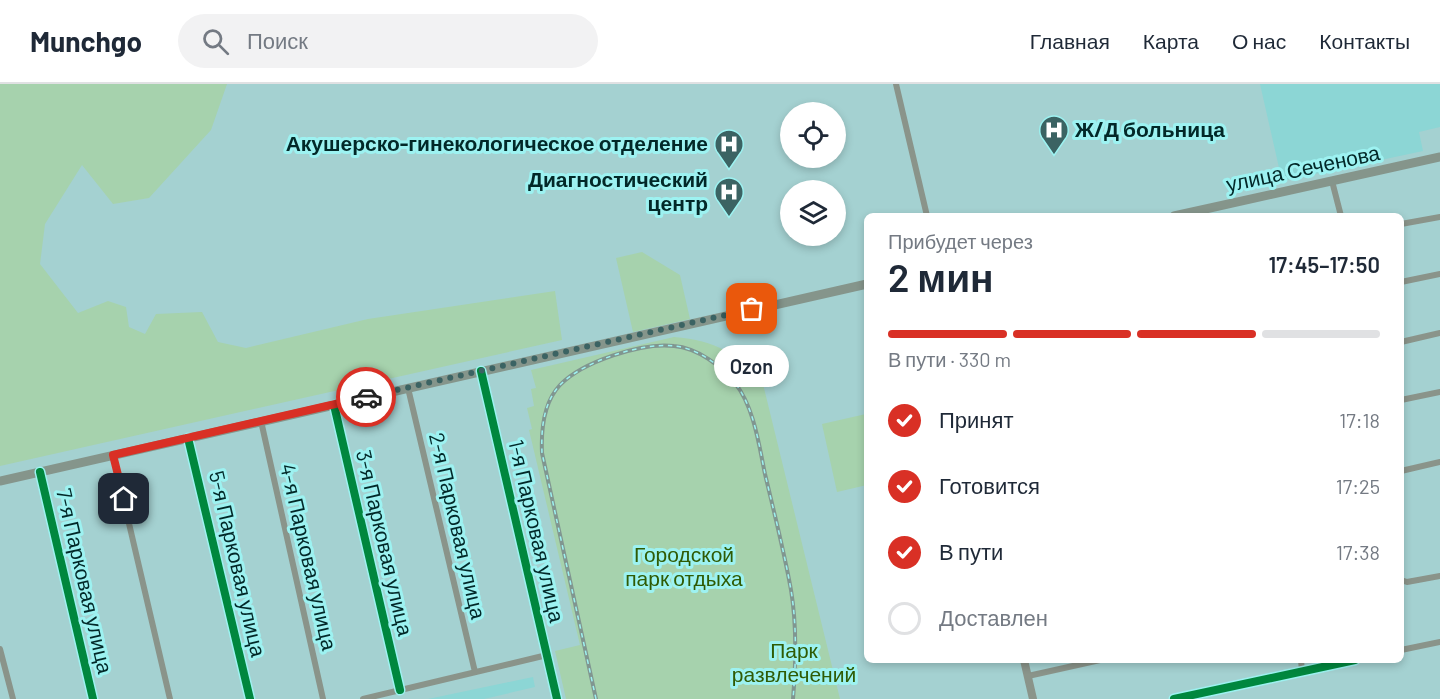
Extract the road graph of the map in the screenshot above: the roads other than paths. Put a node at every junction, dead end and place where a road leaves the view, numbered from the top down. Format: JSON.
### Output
{"nodes":[{"id":1,"x":896,"y":84,"type":"edge"},
{"id":2,"x":1440,"y":157,"type":"edge"},
{"id":3,"x":1332,"y":181,"type":"junction"},
{"id":4,"x":926,"y":213,"type":"edge"},
{"id":5,"x":1188,"y":213,"type":"edge"},
{"id":6,"x":1340,"y":213,"type":"edge"},
{"id":7,"x":1440,"y":217,"type":"edge"},
{"id":8,"x":1404,"y":223,"type":"edge"},
{"id":9,"x":1440,"y":274,"type":"edge"},
{"id":10,"x":1404,"y":281,"type":"edge"},
{"id":11,"x":864,"y":285,"type":"edge"},
{"id":12,"x":1440,"y":333,"type":"edge"},
{"id":13,"x":1404,"y":341,"type":"edge"},
{"id":14,"x":481,"y":371,"type":"junction"},
{"id":15,"x":408,"y":388,"type":"junction"},
{"id":16,"x":1440,"y":392,"type":"edge"},
{"id":17,"x":1404,"y":399,"type":"edge"},
{"id":18,"x":333,"y":405,"type":"junction"},
{"id":19,"x":261,"y":421,"type":"junction"},
{"id":20,"x":188,"y":438,"type":"junction"},
{"id":21,"x":113,"y":455,"type":"junction"},
{"id":22,"x":1440,"y":462,"type":"edge"},
{"id":23,"x":1404,"y":470,"type":"edge"},
{"id":24,"x":40,"y":472,"type":"junction"},
{"id":25,"x":0,"y":481,"type":"edge"},
{"id":26,"x":1440,"y":576,"type":"edge"},
{"id":27,"x":1404,"y":581,"type":"edge"},
{"id":28,"x":1440,"y":642,"type":"edge"},
{"id":29,"x":0,"y":649,"type":"edge"},
{"id":30,"x":1404,"y":649,"type":"edge"},
{"id":31,"x":547,"y":655,"type":"junction"},
{"id":32,"x":1025,"y":663,"type":"edge"},
{"id":33,"x":1086,"y":663,"type":"edge"},
{"id":34,"x":1301,"y":663,"type":"edge"},
{"id":35,"x":1341,"y":663,"type":"edge"},
{"id":36,"x":1302,"y":671,"type":"junction"},
{"id":37,"x":475,"y":672,"type":"junction"},
{"id":38,"x":1028,"y":676,"type":"junction"},
{"id":39,"x":400,"y":690,"type":"junction"},
{"id":40,"x":13,"y":699,"type":"edge"},
{"id":41,"x":93,"y":699,"type":"edge"},
{"id":42,"x":170,"y":699,"type":"edge"},
{"id":43,"x":250,"y":699,"type":"edge"},
{"id":44,"x":323,"y":699,"type":"edge"},
{"id":45,"x":363,"y":699,"type":"edge"},
{"id":46,"x":557,"y":699,"type":"edge"},
{"id":47,"x":1033,"y":699,"type":"edge"},
{"id":48,"x":1174,"y":699,"type":"edge"}],
"edges":[{"from":1,"to":4,"type":"street"},
{"from":2,"to":3,"type":"main road","name":"улица Сеченова"},
{"from":3,"to":5,"type":"main road","name":"улица Сеченова"},
{"from":3,"to":6,"type":"street"},
{"from":7,"to":8,"type":"street"},
{"from":9,"to":10,"type":"street"},
{"from":11,"to":14,"type":"main road"},
{"from":12,"to":13,"type":"street"},
{"from":14,"to":15,"type":"main road"},
{"from":14,"to":31,"type":"street","name":"1-я Парковая улица"},
{"from":15,"to":18,"type":"main road"},
{"from":15,"to":37,"type":"street","name":"2-я Парковая улица"},
{"from":16,"to":17,"type":"street"},
{"from":18,"to":19,"type":"main road"},
{"from":18,"to":39,"type":"street","name":"3-я Парковая улица"},
{"from":19,"to":20,"type":"main road"},
{"from":19,"to":44,"type":"street","name":"4-я Парковая улица"},
{"from":20,"to":21,"type":"main road"},
{"from":20,"to":43,"type":"street","name":"5-я Парковая улица"},
{"from":21,"to":24,"type":"main road"},
{"from":21,"to":42,"type":"street"},
{"from":22,"to":23,"type":"street"},
{"from":24,"to":25,"type":"main road"},
{"from":24,"to":41,"type":"street","name":"7-я Парковая улица"},
{"from":26,"to":27,"type":"street"},
{"from":28,"to":30,"type":"street"},
{"from":29,"to":40,"type":"street"},
{"from":31,"to":37,"type":"street"},
{"from":31,"to":46,"type":"street","name":"1-я Парковая улица"},
{"from":32,"to":38,"type":"street"},
{"from":33,"to":38,"type":"street"},
{"from":34,"to":36,"type":"street"},
{"from":35,"to":36,"type":"street"},
{"from":36,"to":48,"type":"street"},
{"from":37,"to":39,"type":"street"},
{"from":38,"to":47,"type":"street"},
{"from":39,"to":45,"type":"street"}]}
